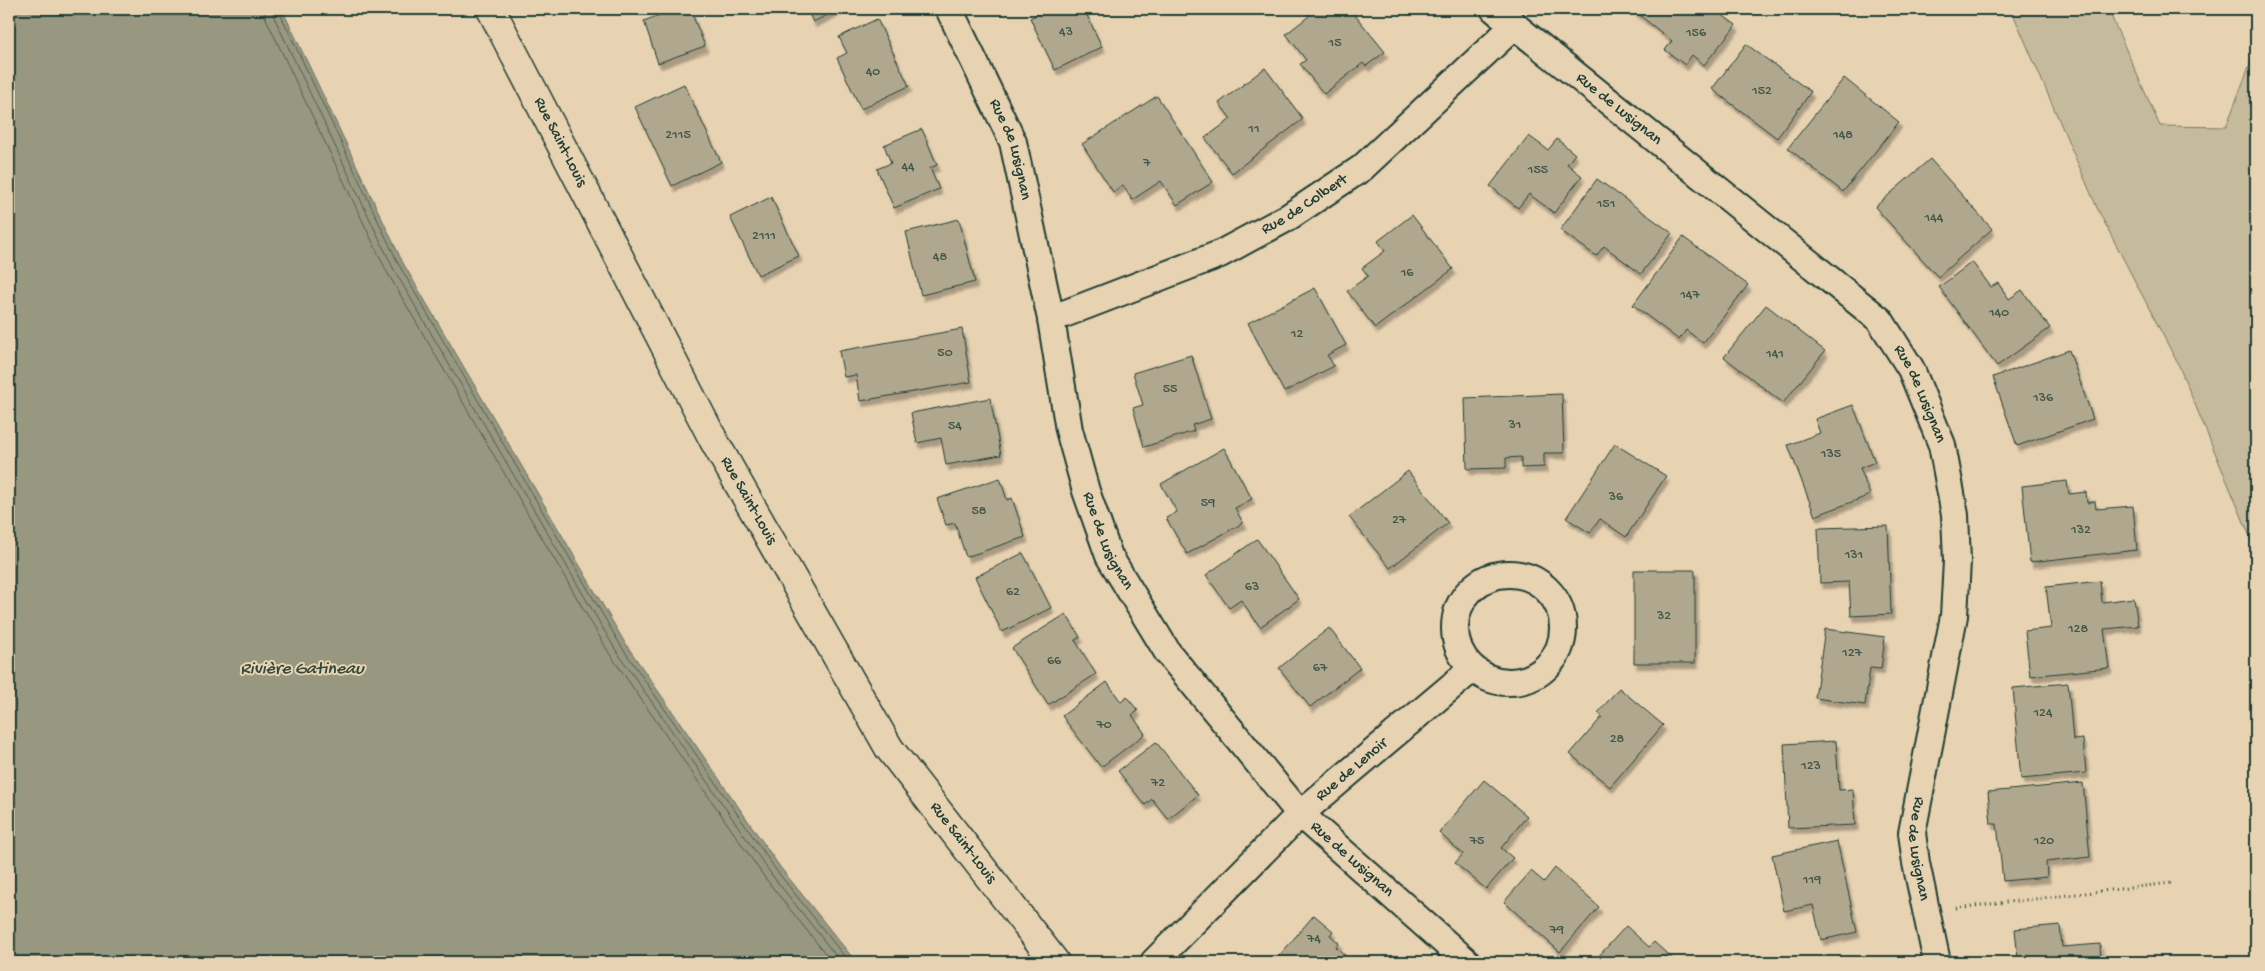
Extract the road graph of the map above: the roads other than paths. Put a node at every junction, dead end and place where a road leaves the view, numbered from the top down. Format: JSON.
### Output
{"nodes":[{"id":1,"x":491,"y":9,"type":"edge"},
{"id":2,"x":950,"y":9,"type":"edge"},
{"id":3,"x":1494,"y":9,"type":"edge"},
{"id":4,"x":1514,"y":25,"type":"junction"},
{"id":5,"x":1051,"y":319,"type":"junction"},
{"id":6,"x":1472,"y":669,"type":"junction"},
{"id":7,"x":1300,"y":814,"type":"junction"},
{"id":8,"x":1055,"y":962,"type":"edge"},
{"id":9,"x":1154,"y":962,"type":"edge"},
{"id":10,"x":1467,"y":962,"type":"edge"},
{"id":11,"x":1938,"y":962,"type":"edge"}],
"edges":[{"from":1,"to":8,"type":"main road","name":"Rue Saint-Louis"},
{"from":2,"to":5,"type":"street","name":"Rue de Lusignan"},
{"from":3,"to":4,"type":"street","name":"Rue de Lusignan"},
{"from":4,"to":5,"type":"street","name":"Rue de Colbert"},
{"from":4,"to":11,"type":"street","name":"Rue de Lusignan"},
{"from":5,"to":7,"type":"street","name":"Rue de Lusignan"},
{"from":6,"to":6,"type":"street"},
{"from":6,"to":7,"type":"street","name":"Rue de Lenoir"},
{"from":7,"to":9,"type":"street","name":"Rue de Lenoir"},
{"from":7,"to":10,"type":"street","name":"Rue de Lusignan"}]}
